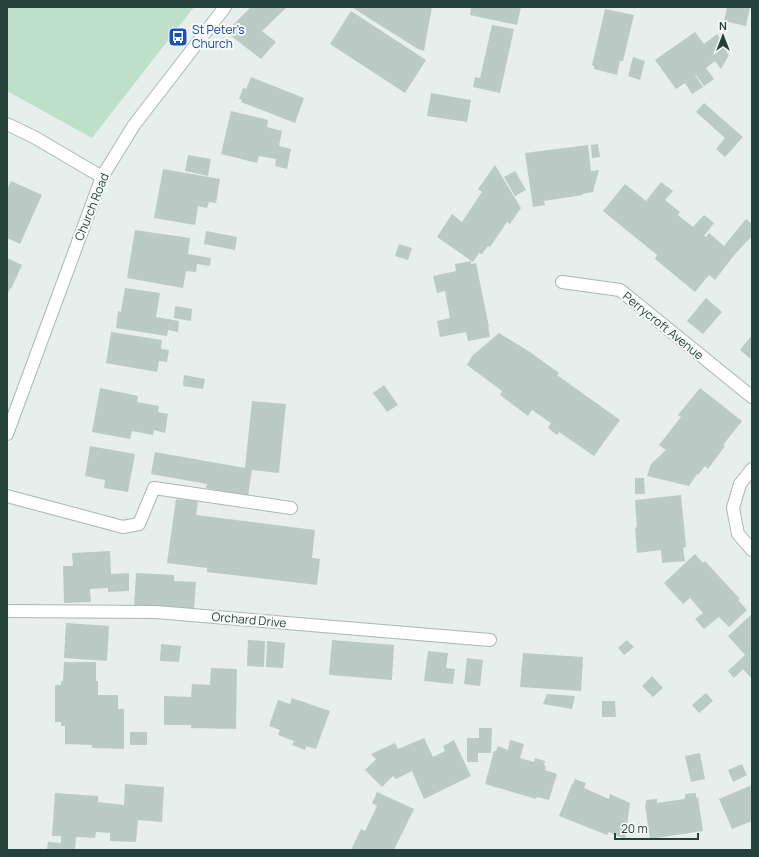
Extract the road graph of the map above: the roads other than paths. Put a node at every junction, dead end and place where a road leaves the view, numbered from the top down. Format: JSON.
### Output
{"nodes":[{"id":1,"x":225,"y":7,"type":"edge"},
{"id":2,"x":7,"y":124,"type":"edge"},
{"id":3,"x":102,"y":176,"type":"junction"},
{"id":4,"x":562,"y":282,"type":"dead end"},
{"id":5,"x":752,"y":397,"type":"edge"},
{"id":6,"x":7,"y":434,"type":"edge"},
{"id":7,"x":752,"y":469,"type":"edge"},
{"id":8,"x":7,"y":496,"type":"edge"},
{"id":9,"x":291,"y":508,"type":"dead end"},
{"id":10,"x":752,"y":550,"type":"edge"},
{"id":11,"x":7,"y":611,"type":"edge"},
{"id":12,"x":490,"y":640,"type":"dead end"}],
"edges":[{"from":1,"to":3,"type":"street","name":"Church Road"},
{"from":2,"to":3,"type":"street"},
{"from":3,"to":6,"type":"street","name":"Church Road"},
{"from":4,"to":5,"type":"street","name":"Perrycroft Avenue"},
{"from":7,"to":10,"type":"street"},
{"from":8,"to":9,"type":"street"},
{"from":11,"to":12,"type":"street","name":"Orchard Drive"}]}
